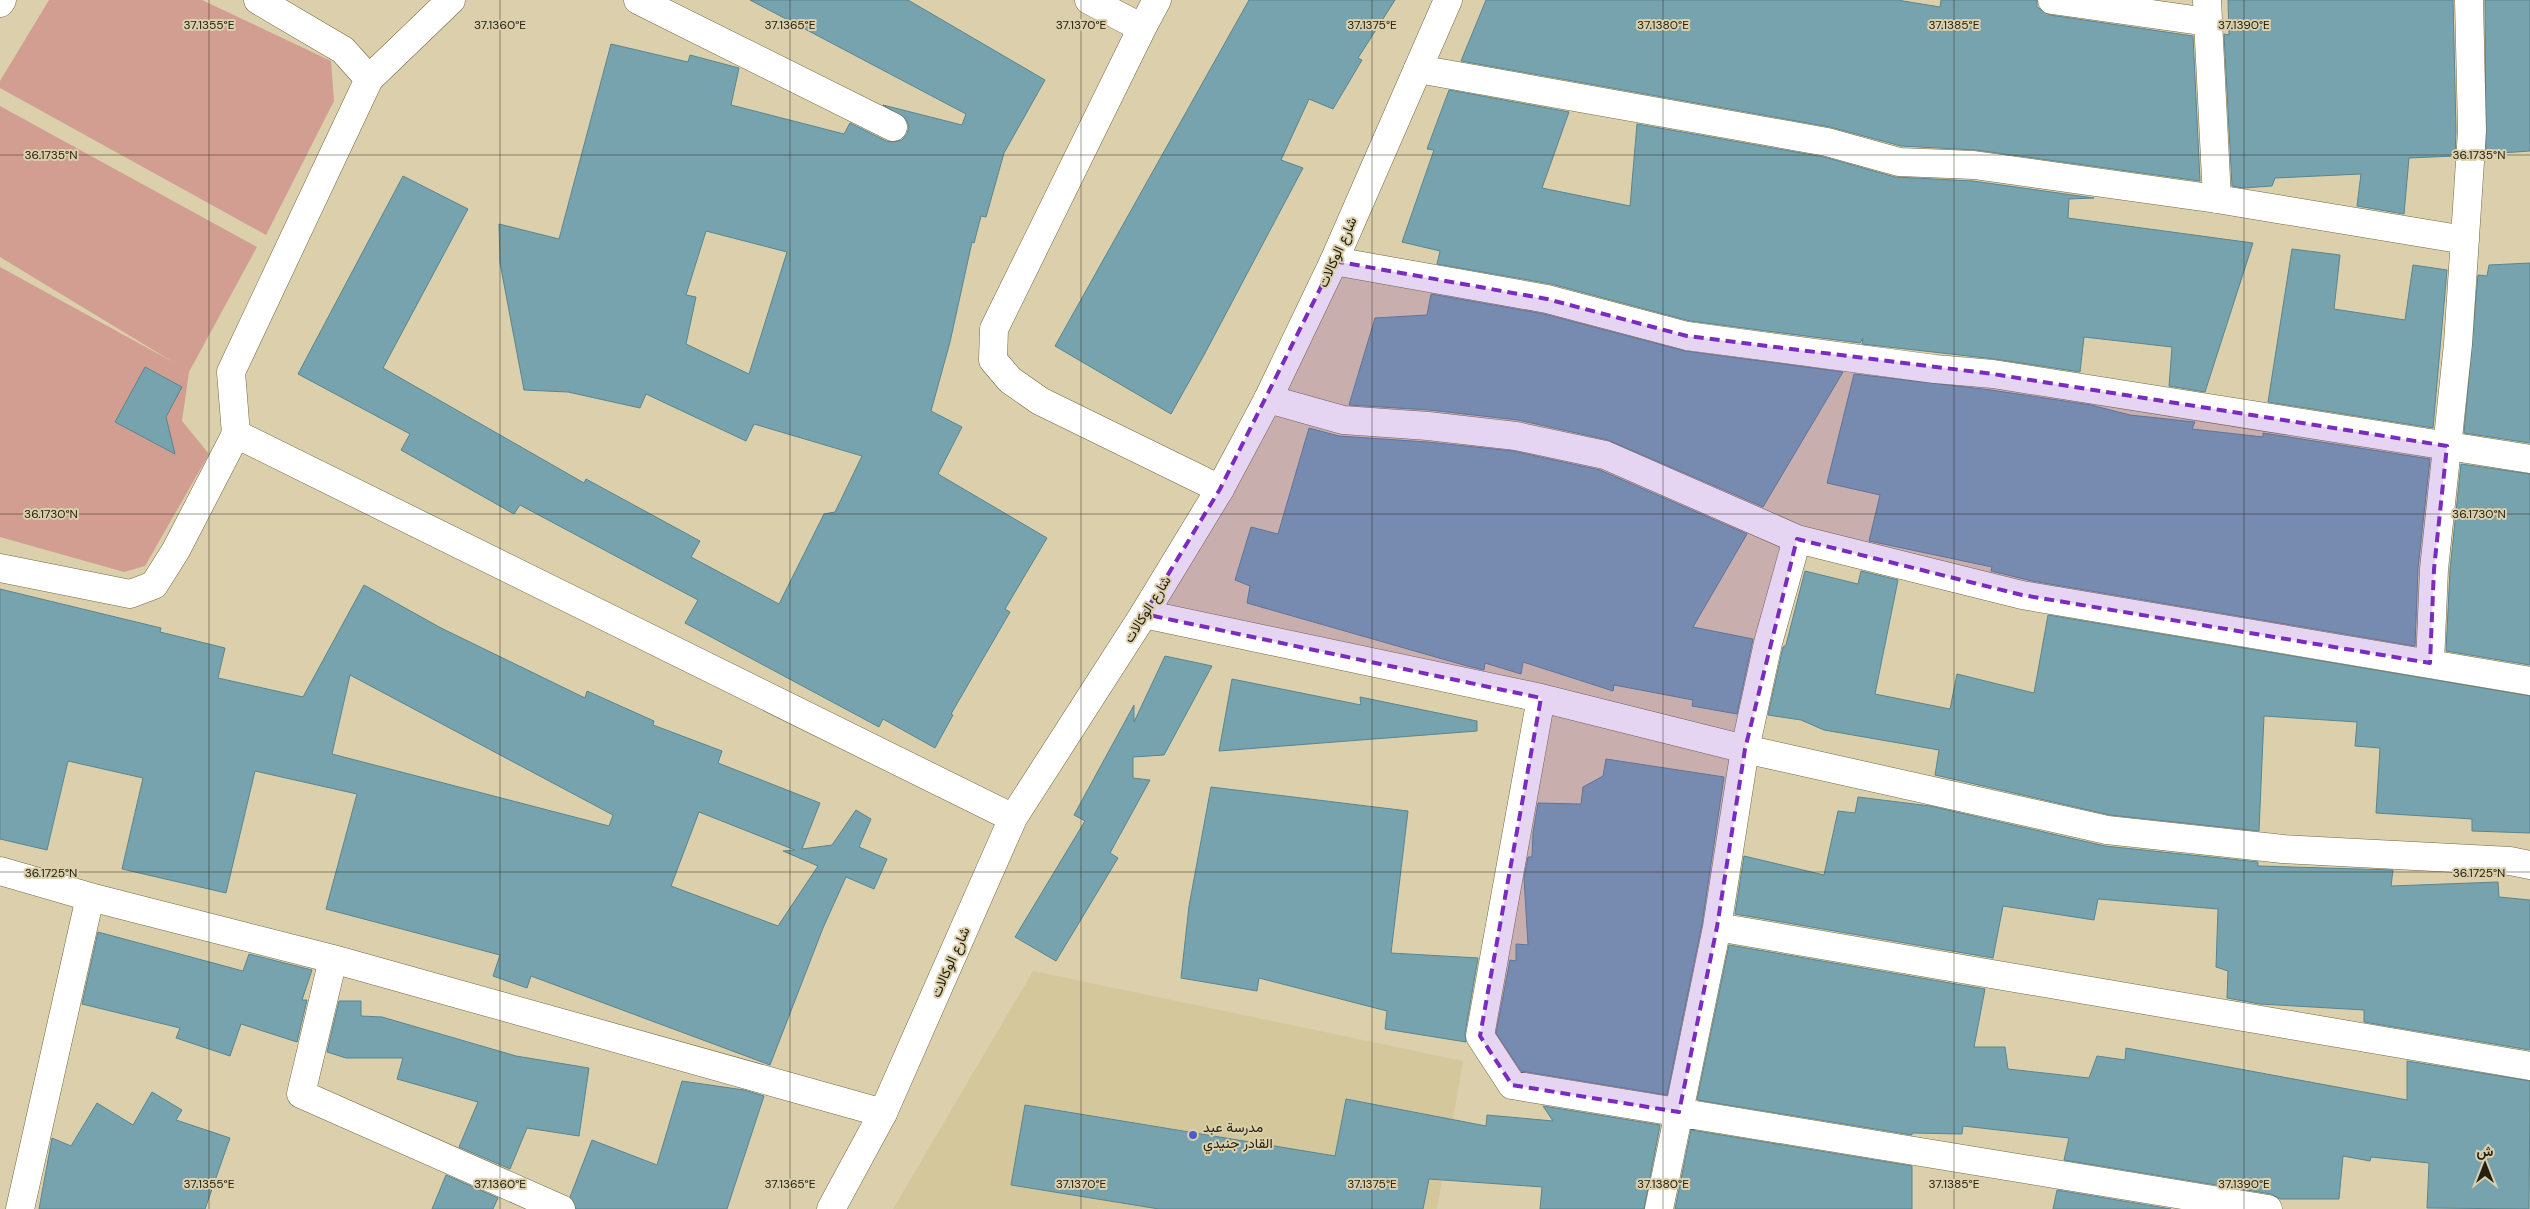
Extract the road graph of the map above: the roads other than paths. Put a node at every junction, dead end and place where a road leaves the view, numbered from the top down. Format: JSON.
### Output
{"nodes":[{"id":1,"x":2,"y":0,"type":"edge"},
{"id":2,"x":258,"y":0,"type":"edge"},
{"id":3,"x":451,"y":0,"type":"edge"},
{"id":4,"x":638,"y":0,"type":"edge"},
{"id":5,"x":1089,"y":0,"type":"edge"},
{"id":6,"x":1157,"y":0,"type":"edge"},
{"id":7,"x":1448,"y":0,"type":"edge"},
{"id":8,"x":2052,"y":0,"type":"edge"},
{"id":9,"x":2469,"y":0,"type":"edge"},
{"id":10,"x":0,"y":3,"type":"edge"},
{"id":11,"x":2208,"y":11,"type":"edge"},
{"id":12,"x":1142,"y":28,"type":"junction"},
{"id":13,"x":1418,"y":69,"type":"junction"},
{"id":14,"x":369,"y":79,"type":"junction"},
{"id":15,"x":893,"y":127,"type":"dead end"},
{"id":16,"x":2217,"y":199,"type":"junction"},
{"id":17,"x":2465,"y":240,"type":"junction"},
{"id":18,"x":1334,"y":261,"type":"junction"},
{"id":19,"x":1268,"y":399,"type":"junction"},
{"id":20,"x":236,"y":434,"type":"junction"},
{"id":21,"x":2447,"y":446,"type":"junction"},
{"id":22,"x":2530,"y":459,"type":"edge"},
{"id":23,"x":1220,"y":489,"type":"junction"},
{"id":24,"x":1796,"y":539,"type":"junction"},
{"id":25,"x":0,"y":568,"type":"edge"},
{"id":26,"x":1144,"y":614,"type":"junction"},
{"id":27,"x":2430,"y":663,"type":"junction"},
{"id":28,"x":2530,"y":681,"type":"edge"},
{"id":29,"x":1541,"y":698,"type":"junction"},
{"id":30,"x":1745,"y":749,"type":"junction"},
{"id":31,"x":1013,"y":818,"type":"junction"},
{"id":32,"x":2530,"y":865,"type":"edge"},
{"id":33,"x":0,"y":871,"type":"edge"},
{"id":34,"x":90,"y":897,"type":"junction"},
{"id":35,"x":1717,"y":927,"type":"junction"},
{"id":36,"x":333,"y":959,"type":"junction"},
{"id":37,"x":2530,"y":1066,"type":"edge"},
{"id":38,"x":1679,"y":1112,"type":"junction"},
{"id":39,"x":884,"y":1113,"type":"junction"},
{"id":40,"x":20,"y":1209,"type":"edge"},
{"id":41,"x":561,"y":1209,"type":"edge"},
{"id":42,"x":830,"y":1209,"type":"edge"},
{"id":43,"x":1659,"y":1209,"type":"edge"},
{"id":44,"x":2268,"y":1209,"type":"edge"}],
"edges":[{"from":1,"to":10,"type":"street"},
{"from":2,"to":14,"type":"street"},
{"from":3,"to":14,"type":"street"},
{"from":4,"to":15,"type":"street"},
{"from":5,"to":12,"type":"street"},
{"from":6,"to":12,"type":"street"},
{"from":7,"to":13,"type":"street","name":"شارع الوكالات"},
{"from":8,"to":11,"type":"street"},
{"from":9,"to":17,"type":"street"},
{"from":11,"to":16,"type":"street"},
{"from":12,"to":23,"type":"street"},
{"from":13,"to":16,"type":"street"},
{"from":13,"to":18,"type":"street","name":"شارع الوكالات"},
{"from":14,"to":20,"type":"street"},
{"from":16,"to":17,"type":"street"},
{"from":17,"to":21,"type":"street"},
{"from":18,"to":19,"type":"street","name":"شارع الوكالات"},
{"from":18,"to":21,"type":"street"},
{"from":19,"to":23,"type":"street","name":"شارع الوكالات"},
{"from":19,"to":24,"type":"street"},
{"from":20,"to":25,"type":"street"},
{"from":20,"to":31,"type":"street"},
{"from":21,"to":22,"type":"street"},
{"from":21,"to":27,"type":"street"},
{"from":23,"to":26,"type":"street","name":"شارع الوكالات"},
{"from":24,"to":27,"type":"street"},
{"from":24,"to":30,"type":"street"},
{"from":26,"to":29,"type":"street"},
{"from":26,"to":31,"type":"street","name":"شارع الوكالات"},
{"from":27,"to":28,"type":"street"},
{"from":29,"to":30,"type":"street"},
{"from":29,"to":38,"type":"street"},
{"from":30,"to":32,"type":"street"},
{"from":30,"to":35,"type":"street"},
{"from":31,"to":39,"type":"street","name":"شارع الوكالات"},
{"from":33,"to":34,"type":"street"},
{"from":34,"to":36,"type":"street"},
{"from":34,"to":40,"type":"street"},
{"from":35,"to":37,"type":"street"},
{"from":35,"to":38,"type":"street"},
{"from":36,"to":39,"type":"street"},
{"from":36,"to":41,"type":"street"},
{"from":38,"to":43,"type":"street"},
{"from":38,"to":44,"type":"street"},
{"from":39,"to":42,"type":"street","name":"شارع الوكالات"}]}
